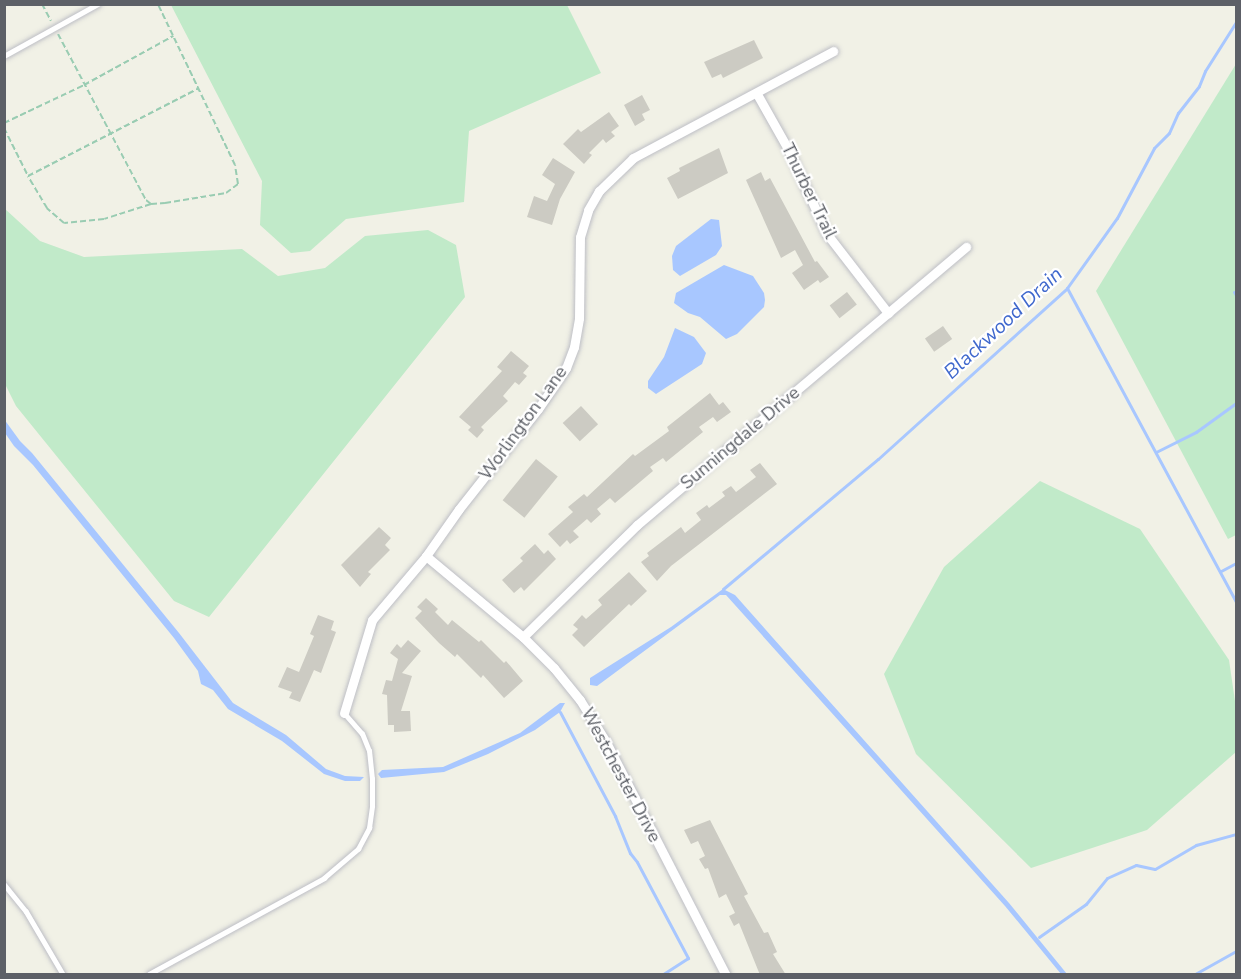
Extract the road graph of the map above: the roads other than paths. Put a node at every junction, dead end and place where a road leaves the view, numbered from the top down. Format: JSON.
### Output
{"nodes":[{"id":1,"x":98,"y":4,"type":"edge"},
{"id":2,"x":832,"y":51,"type":"dead end"},
{"id":3,"x":4,"y":56,"type":"edge"},
{"id":4,"x":757,"y":94,"type":"junction"},
{"id":5,"x":966,"y":247,"type":"dead end"},
{"id":6,"x":888,"y":313,"type":"junction"},
{"id":7,"x":426,"y":556,"type":"junction"},
{"id":8,"x":523,"y":637,"type":"junction"},
{"id":9,"x":344,"y":713,"type":"joint"},
{"id":10,"x":4,"y":884,"type":"edge"},
{"id":11,"x":63,"y":975,"type":"edge"},
{"id":12,"x":149,"y":975,"type":"edge"},
{"id":13,"x":724,"y":975,"type":"edge"}],
"edges":[{"from":1,"to":3,"type":"lane"},
{"from":2,"to":4,"type":"street","name":"Worlington Lane"},
{"from":4,"to":6,"type":"street","name":"Thurber Trail"},
{"from":4,"to":7,"type":"street","name":"Worlington Lane"},
{"from":5,"to":6,"type":"street","name":"Sunningdale Drive"},
{"from":6,"to":8,"type":"street","name":"Sunningdale Drive"},
{"from":7,"to":8,"type":"street","name":"Westchester Drive"},
{"from":7,"to":9,"type":"street","name":"Worlington Lane"},
{"from":8,"to":13,"type":"street","name":"Westchester Drive"},
{"from":9,"to":12,"type":"lane"},
{"from":10,"to":11,"type":"lane"}]}
